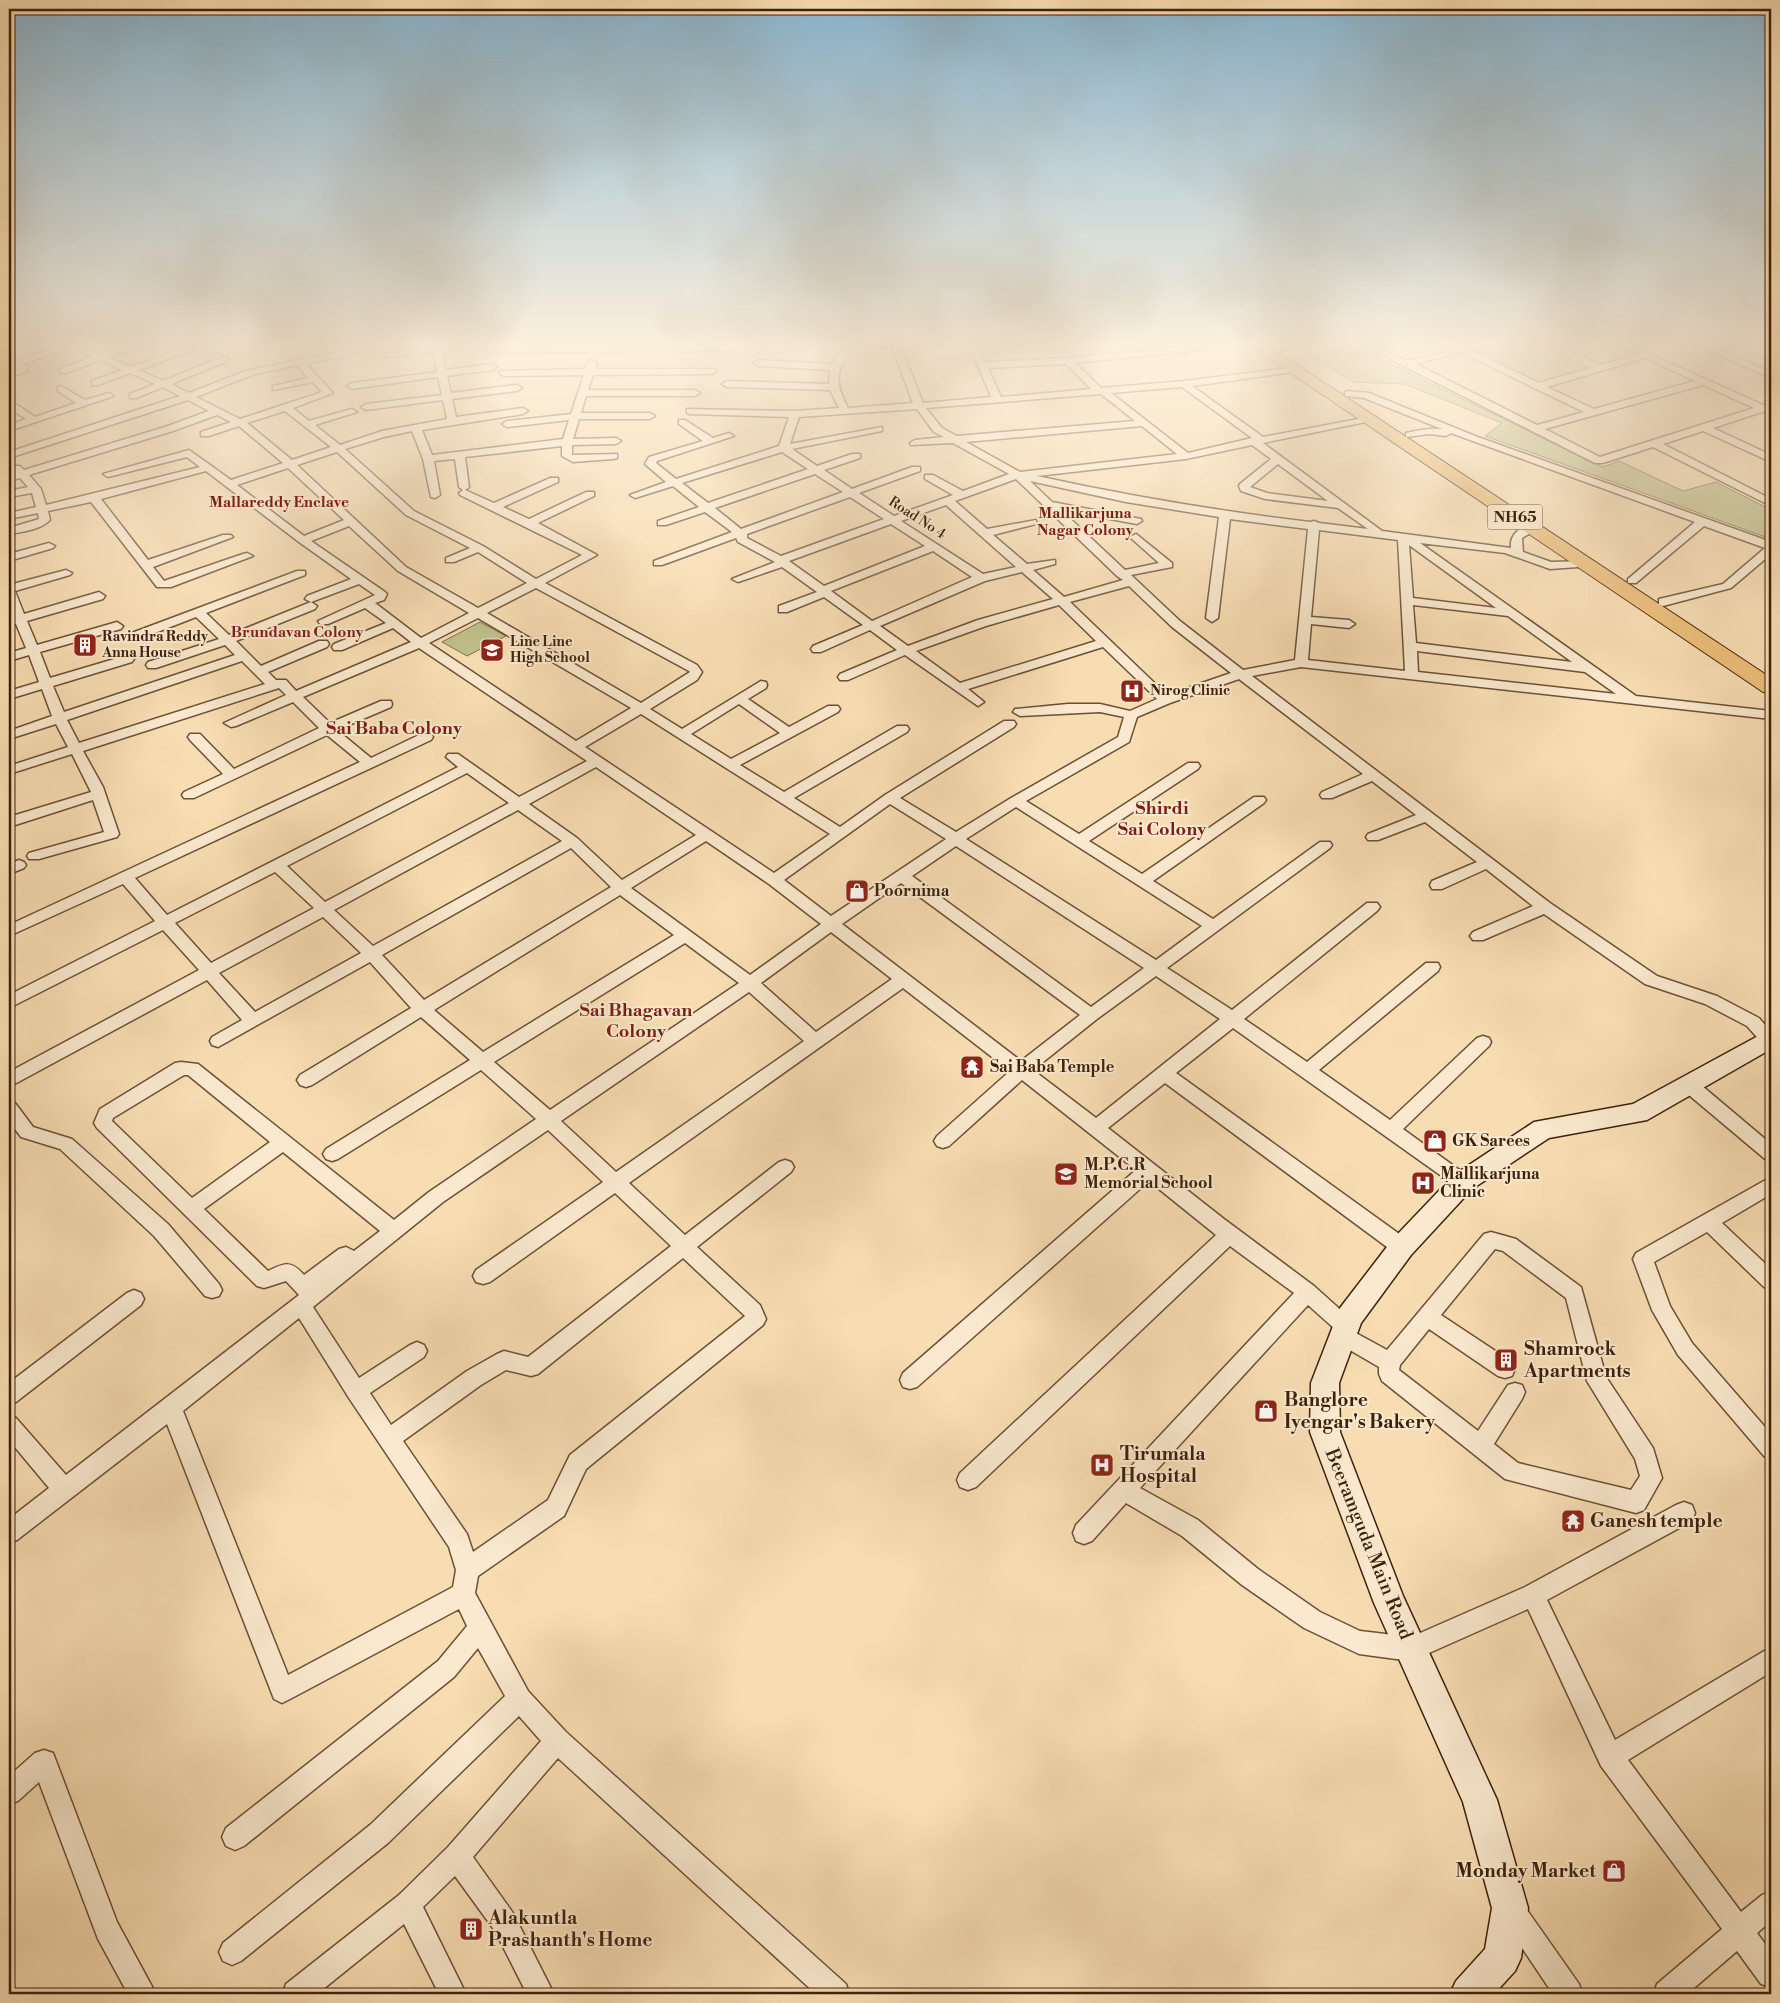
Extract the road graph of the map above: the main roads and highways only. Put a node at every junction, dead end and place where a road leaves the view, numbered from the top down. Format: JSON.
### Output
{"nodes":[{"id":1,"x":1399,"y":440,"type":"edge"},
{"id":2,"x":1418,"y":440,"type":"edge"},
{"id":3,"x":1682,"y":620,"type":"junction"},
{"id":4,"x":1706,"y":636,"type":"junction"},
{"id":5,"x":1771,"y":672,"type":"edge"},
{"id":6,"x":1771,"y":687,"type":"edge"},
{"id":7,"x":1770,"y":1039,"type":"edge"},
{"id":8,"x":1469,"y":1994,"type":"edge"}],
"edges":[{"from":1,"to":3,"type":"highway","number":"NH65"},
{"from":2,"to":3,"type":"highway","number":"NH65"},
{"from":3,"to":4,"type":"highway","number":"NH65"},
{"from":4,"to":5,"type":"highway","number":"NH65"},
{"from":4,"to":6,"type":"highway","number":"NH65"},
{"from":7,"to":8,"type":"main road","name":"Beeramguda Main Road"}]}
